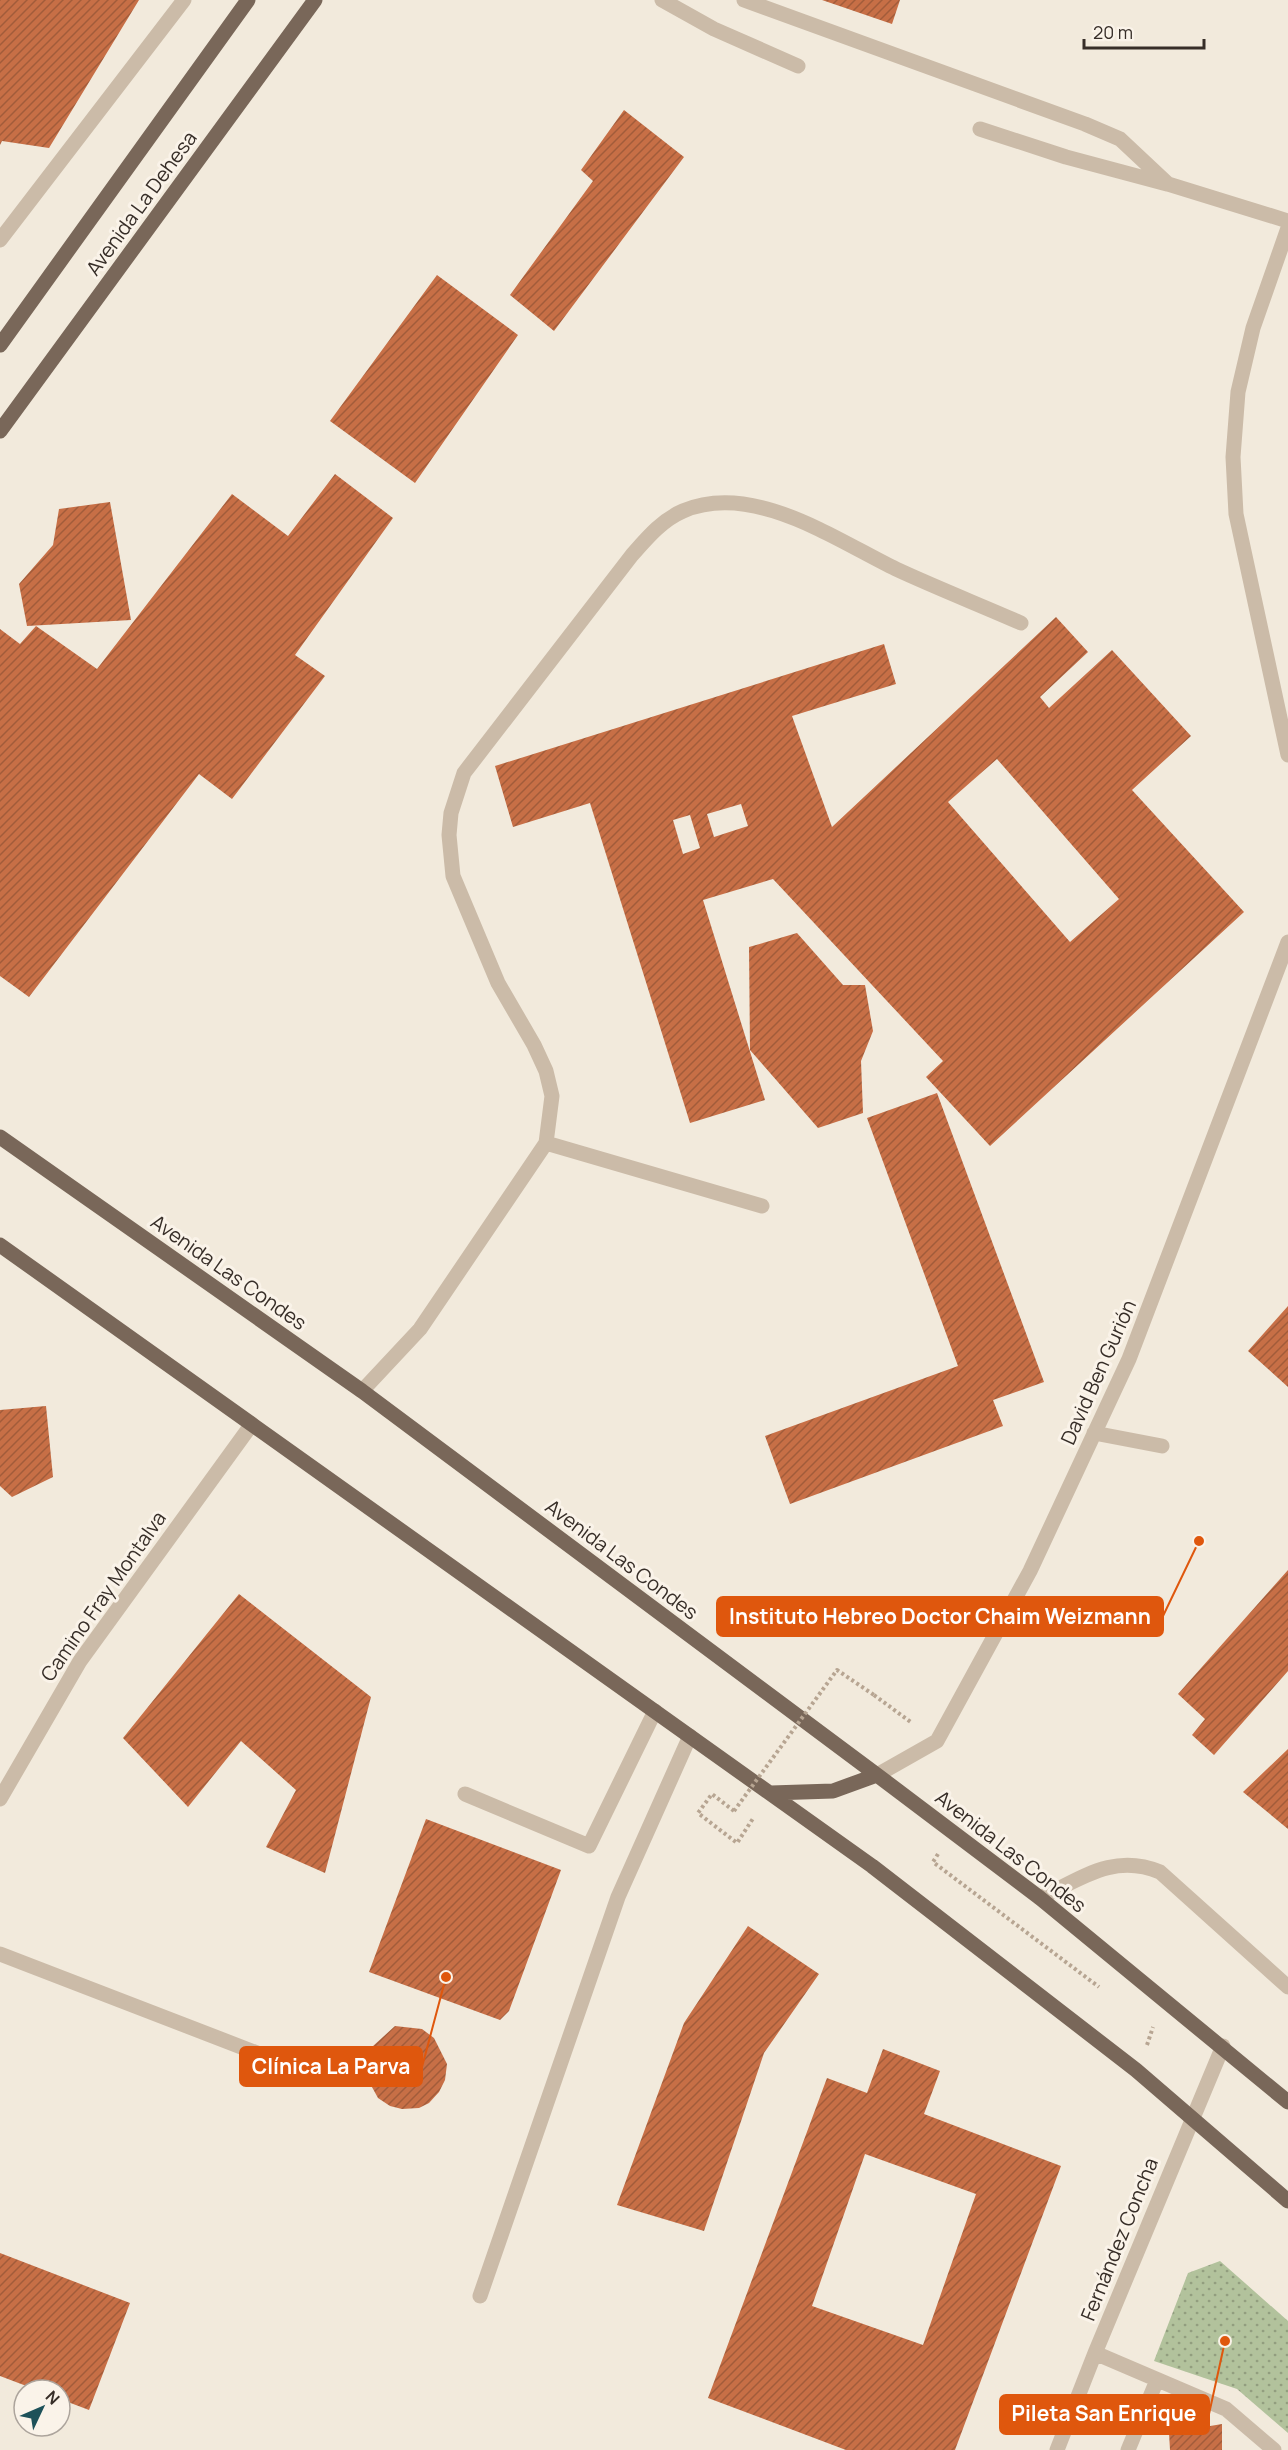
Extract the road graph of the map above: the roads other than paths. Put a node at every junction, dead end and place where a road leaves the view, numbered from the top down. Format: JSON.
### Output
{"nodes":[{"id":1,"x":184,"y":0,"type":"edge"},
{"id":2,"x":248,"y":0,"type":"edge"},
{"id":3,"x":315,"y":0,"type":"edge"},
{"id":4,"x":662,"y":0,"type":"edge"},
{"id":5,"x":744,"y":0,"type":"edge"},
{"id":6,"x":798,"y":66,"type":"dead end"},
{"id":7,"x":980,"y":129,"type":"dead end"},
{"id":8,"x":1168,"y":184,"type":"junction"},
{"id":9,"x":1288,"y":221,"type":"edge"},
{"id":10,"x":1288,"y":228,"type":"edge"},
{"id":11,"x":0,"y":240,"type":"edge"},
{"id":12,"x":0,"y":345,"type":"edge"},
{"id":13,"x":0,"y":431,"type":"edge"},
{"id":14,"x":1021,"y":623,"type":"dead end"},
{"id":15,"x":1288,"y":755,"type":"edge"},
{"id":16,"x":1288,"y":942,"type":"edge"},
{"id":17,"x":0,"y":1137,"type":"edge"},
{"id":18,"x":546,"y":1143,"type":"junction"},
{"id":19,"x":762,"y":1206,"type":"dead end"},
{"id":20,"x":0,"y":1245,"type":"edge"},
{"id":21,"x":362,"y":1391,"type":"junction"},
{"id":22,"x":252,"y":1424,"type":"junction"},
{"id":23,"x":1094,"y":1433,"type":"junction"},
{"id":24,"x":1162,"y":1446,"type":"dead end"},
{"id":25,"x":655,"y":1711,"type":"junction"},
{"id":26,"x":690,"y":1736,"type":"junction"},
{"id":27,"x":877,"y":1775,"type":"junction"},
{"id":28,"x":771,"y":1792,"type":"junction"},
{"id":29,"x":465,"y":1794,"type":"dead end"},
{"id":30,"x":0,"y":1798,"type":"edge"},
{"id":31,"x":1040,"y":1898,"type":"junction"},
{"id":32,"x":0,"y":1954,"type":"edge"},
{"id":33,"x":1288,"y":1987,"type":"edge"},
{"id":34,"x":1223,"y":2046,"type":"junction"},
{"id":35,"x":275,"y":2060,"type":"dead end"},
{"id":36,"x":1288,"y":2102,"type":"edge"},
{"id":37,"x":1192,"y":2116,"type":"junction"},
{"id":38,"x":1288,"y":2201,"type":"edge"},
{"id":39,"x":480,"y":2296,"type":"dead end"},
{"id":40,"x":1095,"y":2353,"type":"junction"},
{"id":41,"x":1157,"y":2380,"type":"junction"},
{"id":42,"x":1057,"y":2450,"type":"edge"},
{"id":43,"x":1128,"y":2450,"type":"edge"},
{"id":44,"x":1274,"y":2450,"type":"edge"}],
"edges":[{"from":1,"to":11,"type":"street"},
{"from":2,"to":12,"type":"main road","name":"Avenida La Dehesa"},
{"from":3,"to":13,"type":"main road","name":"Avenida La Dehesa"},
{"from":4,"to":6,"type":"street"},
{"from":5,"to":8,"type":"street"},
{"from":7,"to":8,"type":"street"},
{"from":8,"to":9,"type":"street"},
{"from":10,"to":15,"type":"street"},
{"from":14,"to":18,"type":"street"},
{"from":16,"to":23,"type":"street","name":"David Ben Gurión"},
{"from":17,"to":21,"type":"main road","name":"Avenida Las Condes"},
{"from":18,"to":19,"type":"street"},
{"from":18,"to":21,"type":"street"},
{"from":20,"to":22,"type":"main road"},
{"from":21,"to":27,"type":"main road","name":"Avenida Las Condes"},
{"from":22,"to":25,"type":"main road"},
{"from":22,"to":30,"type":"street","name":"Camino Fray Montalva"},
{"from":23,"to":24,"type":"street"},
{"from":23,"to":27,"type":"street","name":"David Ben Gurión"},
{"from":25,"to":26,"type":"main road"},
{"from":25,"to":29,"type":"street"},
{"from":26,"to":28,"type":"main road"},
{"from":26,"to":39,"type":"street"},
{"from":27,"to":28,"type":"main road"},
{"from":27,"to":31,"type":"main road","name":"Avenida Las Condes"},
{"from":28,"to":37,"type":"main road"},
{"from":31,"to":33,"type":"street"},
{"from":31,"to":34,"type":"main road","name":"Avenida Las Condes"},
{"from":32,"to":35,"type":"street"},
{"from":34,"to":36,"type":"main road","name":"Avenida Las Condes"},
{"from":34,"to":37,"type":"street","name":"Fernández Concha"},
{"from":37,"to":38,"type":"main road"},
{"from":37,"to":40,"type":"street","name":"Fernández Concha"},
{"from":40,"to":41,"type":"street"},
{"from":40,"to":42,"type":"street","name":"Fernández Concha"},
{"from":41,"to":43,"type":"street"},
{"from":41,"to":44,"type":"street"}]}
